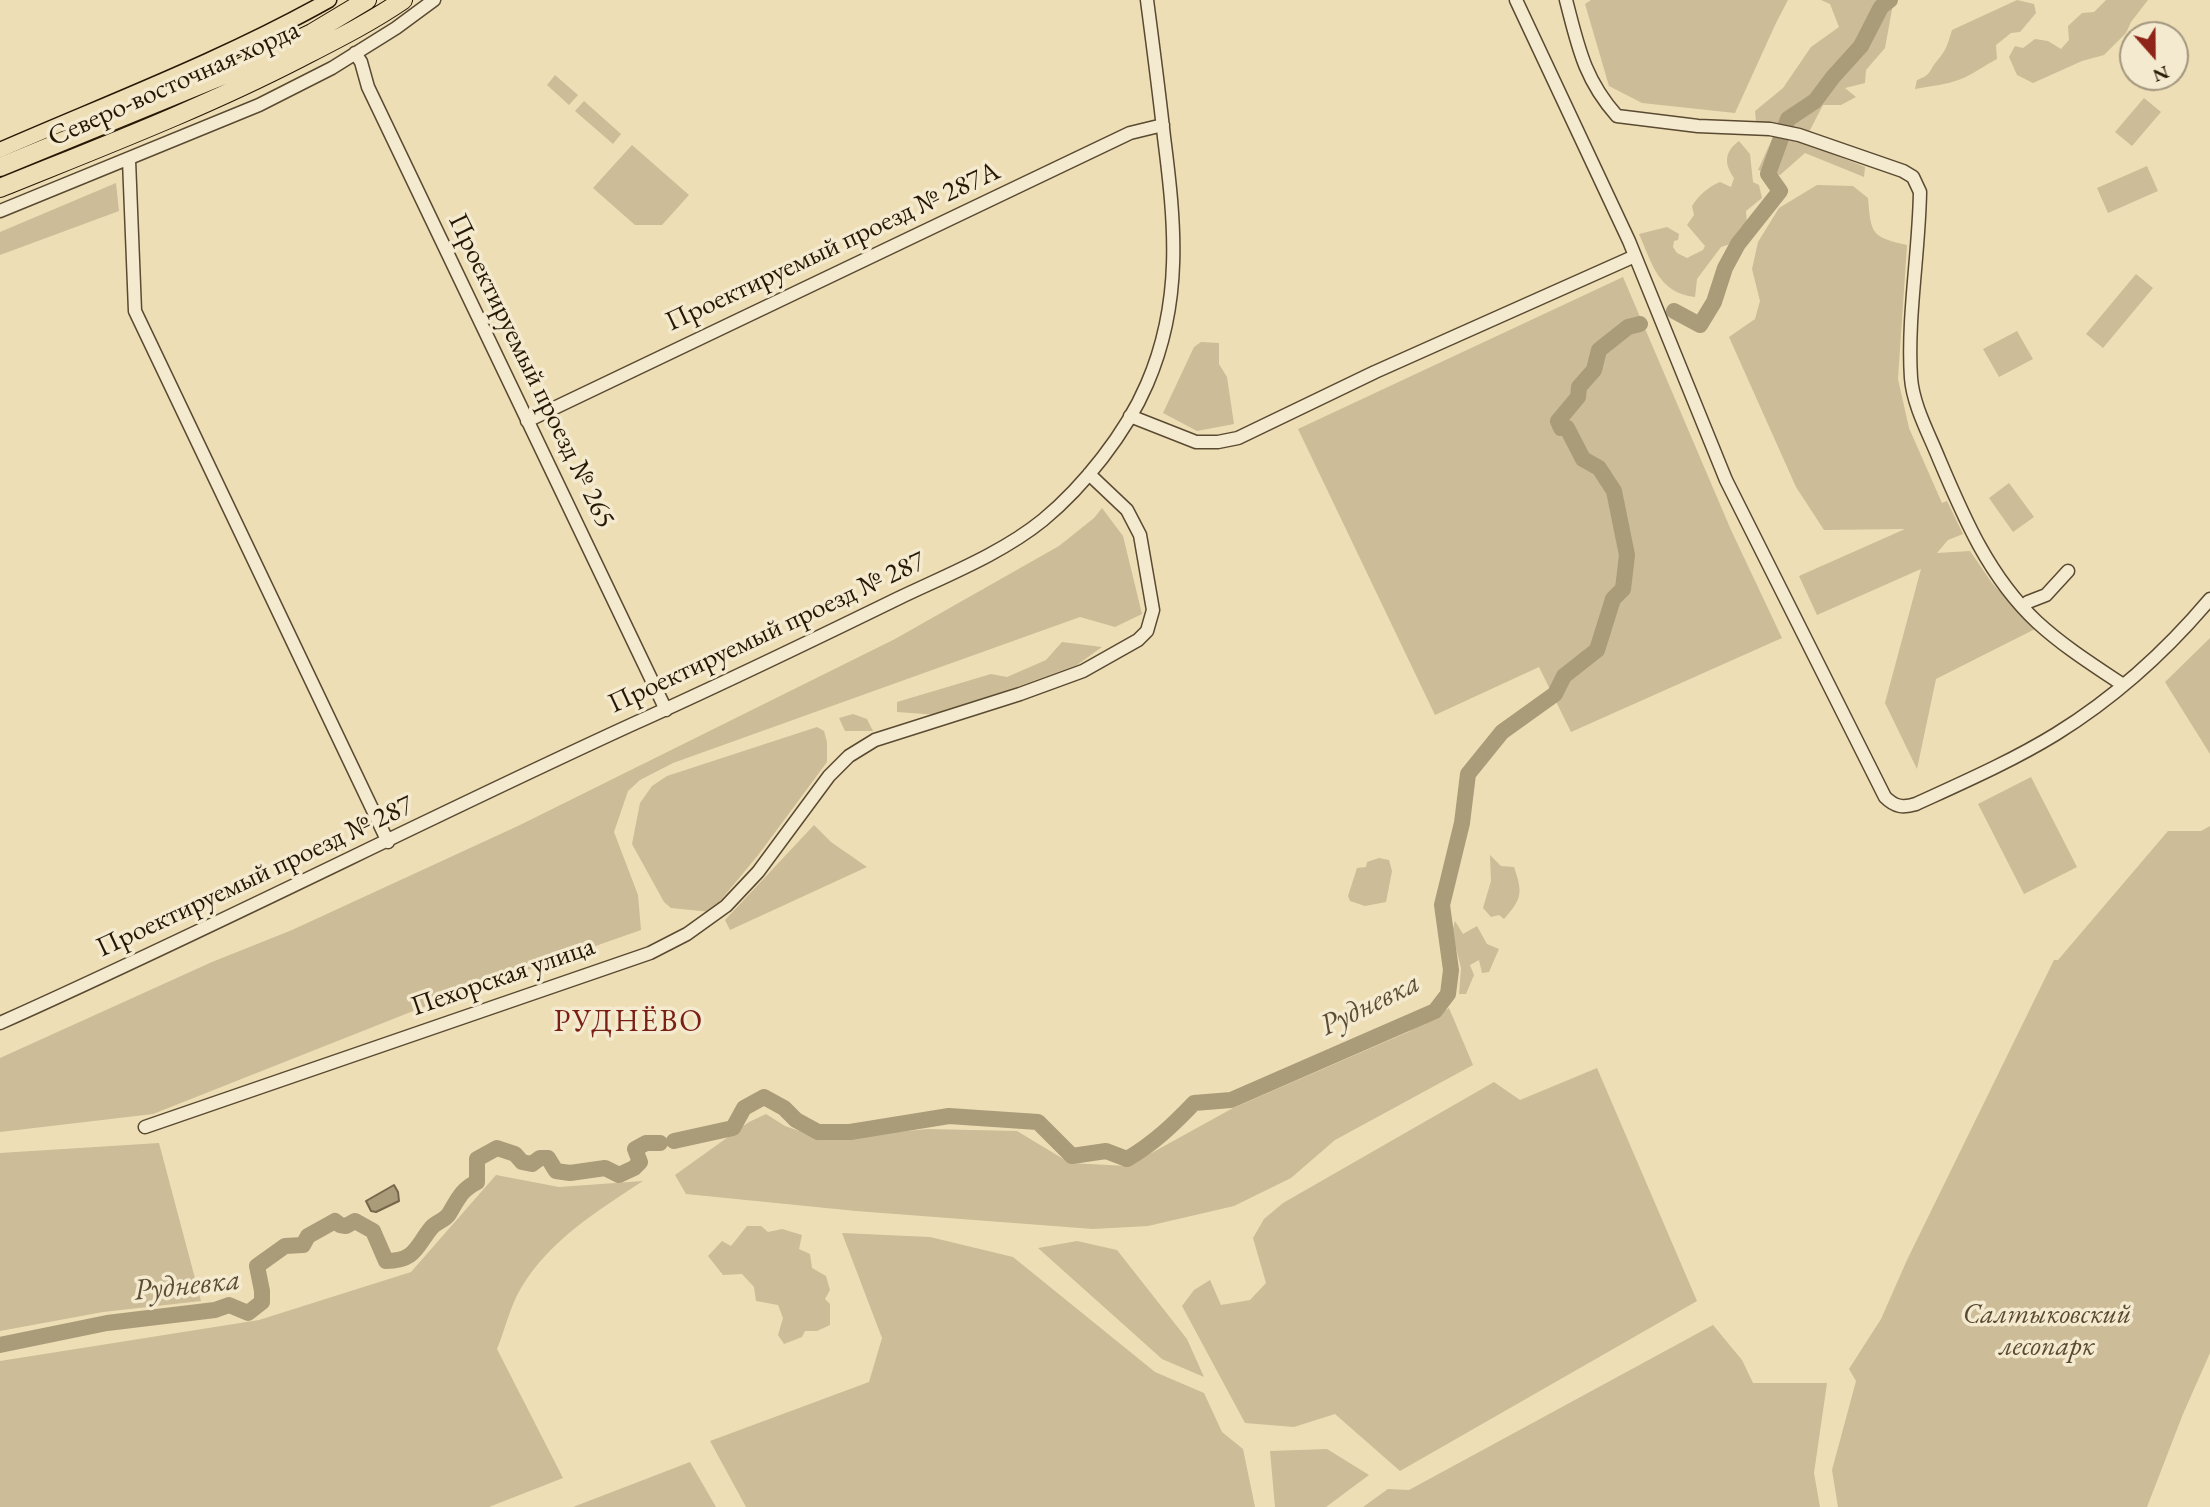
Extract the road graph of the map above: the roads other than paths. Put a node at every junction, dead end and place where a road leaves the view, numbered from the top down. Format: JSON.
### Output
{"nodes":[{"id":1,"x":327,"y":0,"type":"edge"},
{"id":2,"x":367,"y":0,"type":"edge"},
{"id":3,"x":403,"y":0,"type":"edge"},
{"id":4,"x":433,"y":0,"type":"edge"},
{"id":5,"x":1147,"y":0,"type":"edge"},
{"id":6,"x":1516,"y":0,"type":"edge"},
{"id":7,"x":1566,"y":0,"type":"edge"},
{"id":8,"x":355,"y":53,"type":"junction"},
{"id":9,"x":1163,"y":125,"type":"junction"},
{"id":10,"x":0,"y":150,"type":"edge"},
{"id":11,"x":129,"y":160,"type":"junction"},
{"id":12,"x":0,"y":167,"type":"edge"},
{"id":13,"x":0,"y":188,"type":"edge"},
{"id":14,"x":0,"y":211,"type":"edge"},
{"id":15,"x":1635,"y":256,"type":"junction"},
{"id":16,"x":1130,"y":416,"type":"junction"},
{"id":17,"x":527,"y":421,"type":"junction"},
{"id":18,"x":1089,"y":474,"type":"junction"},
{"id":19,"x":2068,"y":571,"type":"dead end"},
{"id":20,"x":2210,"y":598,"type":"edge"},
{"id":21,"x":2023,"y":607,"type":"junction"},
{"id":22,"x":2123,"y":685,"type":"junction"},
{"id":23,"x":666,"y":709,"type":"junction"},
{"id":24,"x":388,"y":842,"type":"junction"},
{"id":25,"x":0,"y":1023,"type":"edge"},
{"id":26,"x":145,"y":1127,"type":"dead end"}],
"edges":[{"from":1,"to":10,"type":"main road"},
{"from":2,"to":12,"type":"highway","name":"Северо-восточная хорда"},
{"from":3,"to":13,"type":"highway","name":"Северо-восточная хорда"},
{"from":4,"to":8,"type":"street"},
{"from":5,"to":9,"type":"street","name":"Проектируемый проезд № 287"},
{"from":6,"to":15,"type":"street"},
{"from":7,"to":21,"type":"street"},
{"from":8,"to":11,"type":"street"},
{"from":8,"to":17,"type":"street","name":"Проектируемый проезд № 265"},
{"from":9,"to":16,"type":"street","name":"Проектируемый проезд № 287"},
{"from":9,"to":17,"type":"street","name":"Проектируемый проезд № 287А"},
{"from":11,"to":14,"type":"street"},
{"from":11,"to":24,"type":"street"},
{"from":15,"to":16,"type":"street"},
{"from":15,"to":22,"type":"street"},
{"from":16,"to":18,"type":"street","name":"Проектируемый проезд № 287"},
{"from":17,"to":23,"type":"street","name":"Проектируемый проезд № 265"},
{"from":18,"to":23,"type":"street","name":"Проектируемый проезд № 287"},
{"from":18,"to":26,"type":"street","name":"Пехорская улица"},
{"from":19,"to":21,"type":"street"},
{"from":20,"to":22,"type":"street"},
{"from":21,"to":22,"type":"street"},
{"from":23,"to":24,"type":"street","name":"Проектируемый проезд № 287"},
{"from":24,"to":25,"type":"street","name":"Проектируемый проезд № 287"}]}
